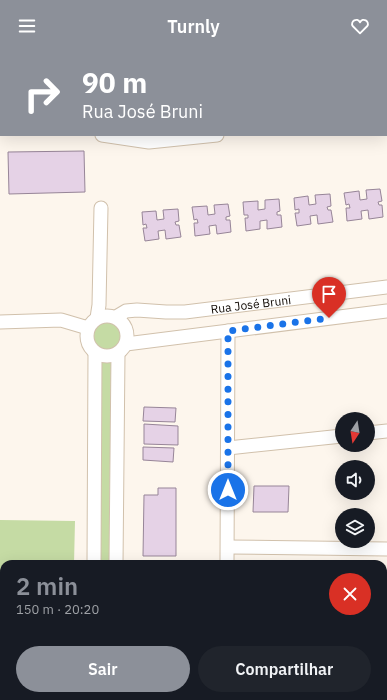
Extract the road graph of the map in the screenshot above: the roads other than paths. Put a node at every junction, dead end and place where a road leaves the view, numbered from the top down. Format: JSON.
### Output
{"nodes":[{"id":1,"x":109,"y":136,"type":"edge"},
{"id":2,"x":208,"y":136,"type":"edge"},
{"id":3,"x":101,"y":208,"type":"dead end"},
{"id":4,"x":387,"y":287,"type":"edge"},
{"id":5,"x":387,"y":311,"type":"edge"},
{"id":6,"x":116,"y":317,"type":"junction"},
{"id":7,"x":97,"y":318,"type":"junction"},
{"id":8,"x":0,"y":322,"type":"edge"},
{"id":9,"x":88,"y":328,"type":"junction"},
{"id":10,"x":228,"y":331,"type":"junction"},
{"id":11,"x":122,"y":348,"type":"junction"},
{"id":12,"x":95,"y":353,"type":"junction"},
{"id":13,"x":387,"y":431,"type":"edge"},
{"id":14,"x":375,"y":432,"type":"edge"},
{"id":15,"x":335,"y":437,"type":"edge"},
{"id":16,"x":228,"y":448,"type":"junction"},
{"id":17,"x":228,"y":547,"type":"junction"},
{"id":18,"x":387,"y":549,"type":"edge"},
{"id":19,"x":94,"y":560,"type":"edge"},
{"id":20,"x":116,"y":560,"type":"edge"},
{"id":21,"x":228,"y":560,"type":"edge"}],
"edges":[{"from":1,"to":2,"type":"street"},
{"from":3,"to":7,"type":"street"},
{"from":4,"to":6,"type":"street","name":"Rua José Bruni"},
{"from":5,"to":10,"type":"street","name":"Rua José Bruni"},
{"from":6,"to":7,"type":"street"},
{"from":6,"to":11,"type":"street"},
{"from":7,"to":9,"type":"street"},
{"from":8,"to":9,"type":"street"},
{"from":9,"to":12,"type":"street"},
{"from":10,"to":11,"type":"street","name":"Rua José Bruni"},
{"from":10,"to":16,"type":"street"},
{"from":11,"to":12,"type":"street"},
{"from":11,"to":20,"type":"street"},
{"from":12,"to":19,"type":"street"},
{"from":13,"to":14,"type":"street"},
{"from":15,"to":16,"type":"street"},
{"from":16,"to":17,"type":"street"},
{"from":17,"to":18,"type":"street"},
{"from":17,"to":21,"type":"street"}]}
